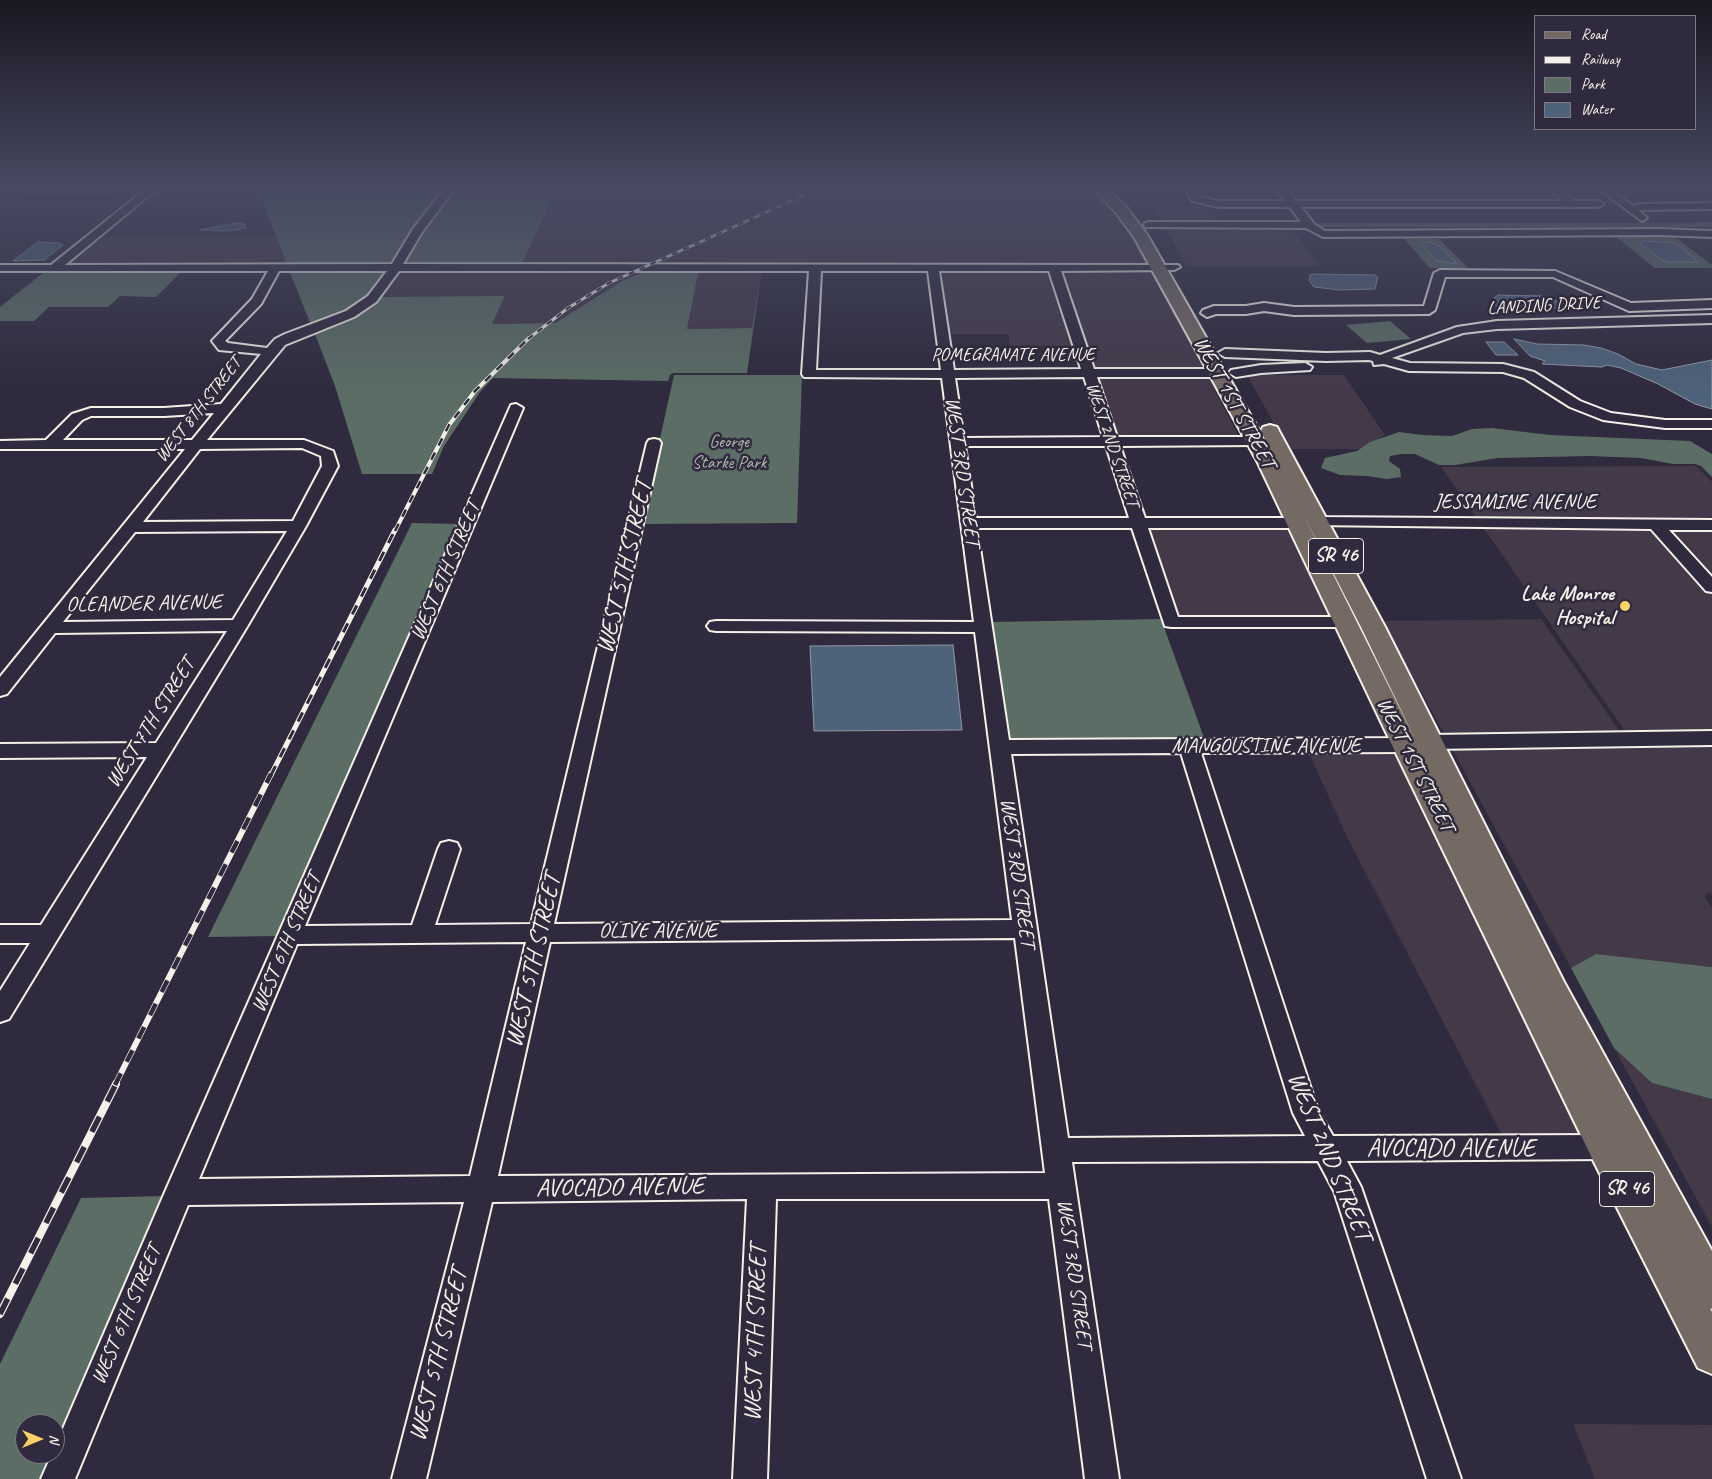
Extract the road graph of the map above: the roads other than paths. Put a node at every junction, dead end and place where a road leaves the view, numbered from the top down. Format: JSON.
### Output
{"nodes":[{"id":1,"x":68,"y":257,"type":"edge"},
{"id":2,"x":402,"y":257,"type":"edge"},
{"id":3,"x":1158,"y":257,"type":"edge"},
{"id":4,"x":1162,"y":257,"type":"edge"},
{"id":5,"x":933,"y":267,"type":"junction"},
{"id":6,"x":1054,"y":267,"type":"junction"},
{"id":7,"x":1166,"y":267,"type":"junction"},
{"id":8,"x":0,"y":268,"type":"edge"},
{"id":9,"x":54,"y":268,"type":"junction"},
{"id":10,"x":275,"y":268,"type":"junction"},
{"id":11,"x":815,"y":268,"type":"junction"},
{"id":12,"x":395,"y":269,"type":"junction"},
{"id":13,"x":1712,"y":291,"type":"edge"},
{"id":14,"x":1706,"y":304,"type":"edge"},
{"id":15,"x":1204,"y":313,"type":"junction"},
{"id":16,"x":1712,"y":319,"type":"edge"},
{"id":17,"x":270,"y":352,"type":"junction"},
{"id":18,"x":1224,"y":353,"type":"junction"},
{"id":19,"x":1384,"y":359,"type":"junction"},
{"id":20,"x":1227,"y":373,"type":"junction"},
{"id":21,"x":948,"y":374,"type":"junction"},
{"id":22,"x":1088,"y":374,"type":"junction"},
{"id":23,"x":226,"y":408,"type":"junction"},
{"id":24,"x":516,"y":408,"type":"dead end"},
{"id":25,"x":1712,"y":424,"type":"edge"},
{"id":26,"x":1112,"y":441,"type":"junction"},
{"id":27,"x":1256,"y":441,"type":"junction"},
{"id":28,"x":654,"y":442,"type":"dead end"},
{"id":29,"x":958,"y":442,"type":"junction"},
{"id":30,"x":0,"y":445,"type":"edge"},
{"id":31,"x":50,"y":445,"type":"junction"},
{"id":32,"x":197,"y":445,"type":"junction"},
{"id":33,"x":1276,"y":481,"type":"junction"},
{"id":34,"x":1318,"y":522,"type":"junction"},
{"id":35,"x":1139,"y":523,"type":"junction"},
{"id":36,"x":1296,"y":523,"type":"junction"},
{"id":37,"x":968,"y":524,"type":"junction"},
{"id":38,"x":1655,"y":524,"type":"junction"},
{"id":39,"x":1712,"y":525,"type":"edge"},
{"id":40,"x":298,"y":526,"type":"junction"},
{"id":41,"x":131,"y":527,"type":"junction"},
{"id":42,"x":1334,"y":553,"type":"junction"},
{"id":43,"x":1712,"y":587,"type":"edge"},
{"id":44,"x":1345,"y":622,"type":"junction"},
{"id":45,"x":239,"y":625,"type":"junction"},
{"id":46,"x":716,"y":626,"type":"dead end"},
{"id":47,"x":983,"y":627,"type":"junction"},
{"id":48,"x":50,"y":628,"type":"junction"},
{"id":49,"x":0,"y":690,"type":"edge"},
{"id":50,"x":1712,"y":738,"type":"edge"},
{"id":51,"x":1417,"y":744,"type":"junction"},
{"id":52,"x":999,"y":747,"type":"junction"},
{"id":53,"x":1190,"y":747,"type":"junction"},
{"id":54,"x":162,"y":750,"type":"junction"},
{"id":55,"x":0,"y":751,"type":"edge"},
{"id":56,"x":449,"y":849,"type":"dead end"},
{"id":57,"x":1026,"y":929,"type":"junction"},
{"id":58,"x":542,"y":932,"type":"junction"},
{"id":59,"x":421,"y":933,"type":"junction"},
{"id":60,"x":0,"y":934,"type":"edge"},
{"id":61,"x":48,"y":934,"type":"junction"},
{"id":62,"x":290,"y":934,"type":"junction"},
{"id":63,"x":0,"y":1012,"type":"edge"},
{"id":64,"x":1605,"y":1147,"type":"junction"},
{"id":65,"x":1056,"y":1150,"type":"junction"},
{"id":66,"x":1326,"y":1150,"type":"junction"},
{"id":67,"x":762,"y":1186,"type":"junction"},
{"id":68,"x":1062,"y":1186,"type":"junction"},
{"id":69,"x":481,"y":1190,"type":"junction"},
{"id":70,"x":179,"y":1192,"type":"junction"},
{"id":71,"x":1680,"y":1230,"type":"junction"},
{"id":72,"x":1712,"y":1290,"type":"edge"},
{"id":73,"x":1712,"y":1354,"type":"edge"},
{"id":74,"x":58,"y":1479,"type":"edge"},
{"id":75,"x":409,"y":1479,"type":"edge"},
{"id":76,"x":750,"y":1479,"type":"edge"},
{"id":77,"x":1102,"y":1479,"type":"edge"},
{"id":78,"x":1444,"y":1479,"type":"edge"}],
"edges":[{"from":1,"to":9,"type":"street"},
{"from":2,"to":12,"type":"street","name":"WEST 8TH STREET"},
{"from":3,"to":7,"type":"main road","name":"WEST 1ST STREET","number":"SR 46"},
{"from":4,"to":7,"type":"main road","name":"WEST 1ST STREET","number":"SR 46"},
{"from":5,"to":6,"type":"street"},
{"from":5,"to":11,"type":"street"},
{"from":5,"to":21,"type":"street","name":"WEST 3RD STREET"},
{"from":6,"to":7,"type":"street"},
{"from":6,"to":22,"type":"street","name":"WEST 2ND STREET"},
{"from":7,"to":15,"type":"main road","name":"WEST 1ST STREET","number":"SR 46"},
{"from":7,"to":20,"type":"main road","name":"WEST 1ST STREET","number":"SR 46"},
{"from":8,"to":9,"type":"street"},
{"from":9,"to":10,"type":"street"},
{"from":10,"to":12,"type":"street"},
{"from":10,"to":17,"type":"street"},
{"from":11,"to":12,"type":"street"},
{"from":11,"to":21,"type":"street","name":"POMEGRANATE AVENUE"},
{"from":12,"to":17,"type":"street","name":"WEST 8TH STREET"},
{"from":13,"to":14,"type":"street"},
{"from":14,"to":15,"type":"street"},
{"from":15,"to":18,"type":"main road","name":"WEST 1ST STREET","number":"SR 46"},
{"from":16,"to":19,"type":"street","name":"LANDING DRIVE"},
{"from":17,"to":23,"type":"street","name":"WEST 8TH STREET"},
{"from":18,"to":19,"type":"street"},
{"from":18,"to":20,"type":"main road","name":"WEST 1ST STREET","number":"SR 46"},
{"from":19,"to":20,"type":"street","name":"LANDING DRIVE"},
{"from":19,"to":25,"type":"street"},
{"from":20,"to":22,"type":"street","name":"POMEGRANATE AVENUE"},
{"from":20,"to":27,"type":"main road","name":"WEST 1ST STREET","number":"SR 46"},
{"from":20,"to":34,"type":"main road","name":"WEST 1ST STREET","number":"SR 46"},
{"from":21,"to":22,"type":"street","name":"POMEGRANATE AVENUE"},
{"from":21,"to":29,"type":"street","name":"WEST 3RD STREET"},
{"from":22,"to":26,"type":"street","name":"WEST 2ND STREET"},
{"from":23,"to":31,"type":"street"},
{"from":23,"to":32,"type":"street","name":"WEST 8TH STREET"},
{"from":24,"to":62,"type":"street","name":"WEST 6TH STREET"},
{"from":26,"to":27,"type":"street"},
{"from":26,"to":29,"type":"street"},
{"from":26,"to":35,"type":"street","name":"WEST 2ND STREET"},
{"from":27,"to":33,"type":"main road","name":"WEST 1ST STREET","number":"SR 46"},
{"from":28,"to":58,"type":"street","name":"WEST 5TH STREET"},
{"from":29,"to":37,"type":"street","name":"WEST 3RD STREET"},
{"from":30,"to":31,"type":"street"},
{"from":31,"to":32,"type":"street"},
{"from":32,"to":40,"type":"street","name":"WEST 7TH STREET"},
{"from":32,"to":41,"type":"street","name":"WEST 8TH STREET"},
{"from":33,"to":34,"type":"main road"},
{"from":33,"to":36,"type":"main road","name":"WEST 1ST STREET","number":"SR 46"},
{"from":34,"to":38,"type":"street","name":"JESSAMINE AVENUE"},
{"from":34,"to":42,"type":"main road","name":"WEST 1ST STREET","number":"SR 46"},
{"from":35,"to":36,"type":"street"},
{"from":35,"to":37,"type":"street"},
{"from":35,"to":44,"type":"street","name":"WEST 2ND STREET"},
{"from":36,"to":42,"type":"main road"},
{"from":36,"to":44,"type":"main road","name":"WEST 1ST STREET","number":"SR 46"},
{"from":37,"to":47,"type":"street","name":"WEST 3RD STREET"},
{"from":38,"to":39,"type":"street","name":"JESSAMINE AVENUE"},
{"from":38,"to":43,"type":"street"},
{"from":40,"to":41,"type":"street"},
{"from":40,"to":45,"type":"street","name":"WEST 7TH STREET"},
{"from":41,"to":48,"type":"street","name":"WEST 8TH STREET"},
{"from":42,"to":51,"type":"main road","name":"WEST 1ST STREET","number":"SR 46"},
{"from":44,"to":51,"type":"main road","name":"WEST 1ST STREET","number":"SR 46"},
{"from":45,"to":48,"type":"street","name":"OLEANDER AVENUE"},
{"from":45,"to":54,"type":"street","name":"WEST 7TH STREET"},
{"from":46,"to":47,"type":"street"},
{"from":47,"to":52,"type":"street","name":"WEST 3RD STREET"},
{"from":48,"to":49,"type":"street","name":"WEST 8TH STREET"},
{"from":50,"to":51,"type":"street","name":"MANGOUSTINE AVENUE"},
{"from":51,"to":53,"type":"street","name":"MANGOUSTINE AVENUE"},
{"from":51,"to":64,"type":"main road","name":"WEST 1ST STREET","number":"SR 46"},
{"from":51,"to":71,"type":"main road","name":"WEST 1ST STREET","number":"SR 46"},
{"from":52,"to":53,"type":"street","name":"MANGOUSTINE AVENUE"},
{"from":52,"to":57,"type":"street","name":"WEST 3RD STREET"},
{"from":53,"to":66,"type":"street","name":"WEST 2ND STREET"},
{"from":54,"to":55,"type":"street"},
{"from":54,"to":61,"type":"street","name":"WEST 7TH STREET"},
{"from":56,"to":59,"type":"street"},
{"from":57,"to":58,"type":"street","name":"OLIVE AVENUE"},
{"from":57,"to":65,"type":"street","name":"WEST 3RD STREET"},
{"from":58,"to":59,"type":"street","name":"OLIVE AVENUE"},
{"from":58,"to":69,"type":"street","name":"WEST 5TH STREET"},
{"from":59,"to":62,"type":"street","name":"OLIVE AVENUE"},
{"from":60,"to":61,"type":"street"},
{"from":61,"to":63,"type":"street","name":"WEST 7TH STREET"},
{"from":62,"to":70,"type":"street","name":"WEST 6TH STREET"},
{"from":64,"to":66,"type":"street","name":"AVOCADO AVENUE"},
{"from":64,"to":71,"type":"main road"},
{"from":64,"to":73,"type":"main road","name":"WEST 1ST STREET","number":"SR 46"},
{"from":65,"to":66,"type":"street","name":"AVOCADO AVENUE"},
{"from":65,"to":68,"type":"street","name":"WEST 3RD STREET"},
{"from":66,"to":78,"type":"street","name":"WEST 2ND STREET"},
{"from":67,"to":68,"type":"street","name":"AVOCADO AVENUE"},
{"from":67,"to":69,"type":"street","name":"AVOCADO AVENUE"},
{"from":67,"to":76,"type":"street","name":"WEST 4TH STREET"},
{"from":68,"to":77,"type":"street","name":"WEST 3RD STREET"},
{"from":69,"to":70,"type":"street","name":"AVOCADO AVENUE"},
{"from":69,"to":75,"type":"street","name":"WEST 5TH STREET"},
{"from":70,"to":74,"type":"street","name":"WEST 6TH STREET"},
{"from":71,"to":72,"type":"main road","name":"WEST 1ST STREET","number":"SR 46"}]}
